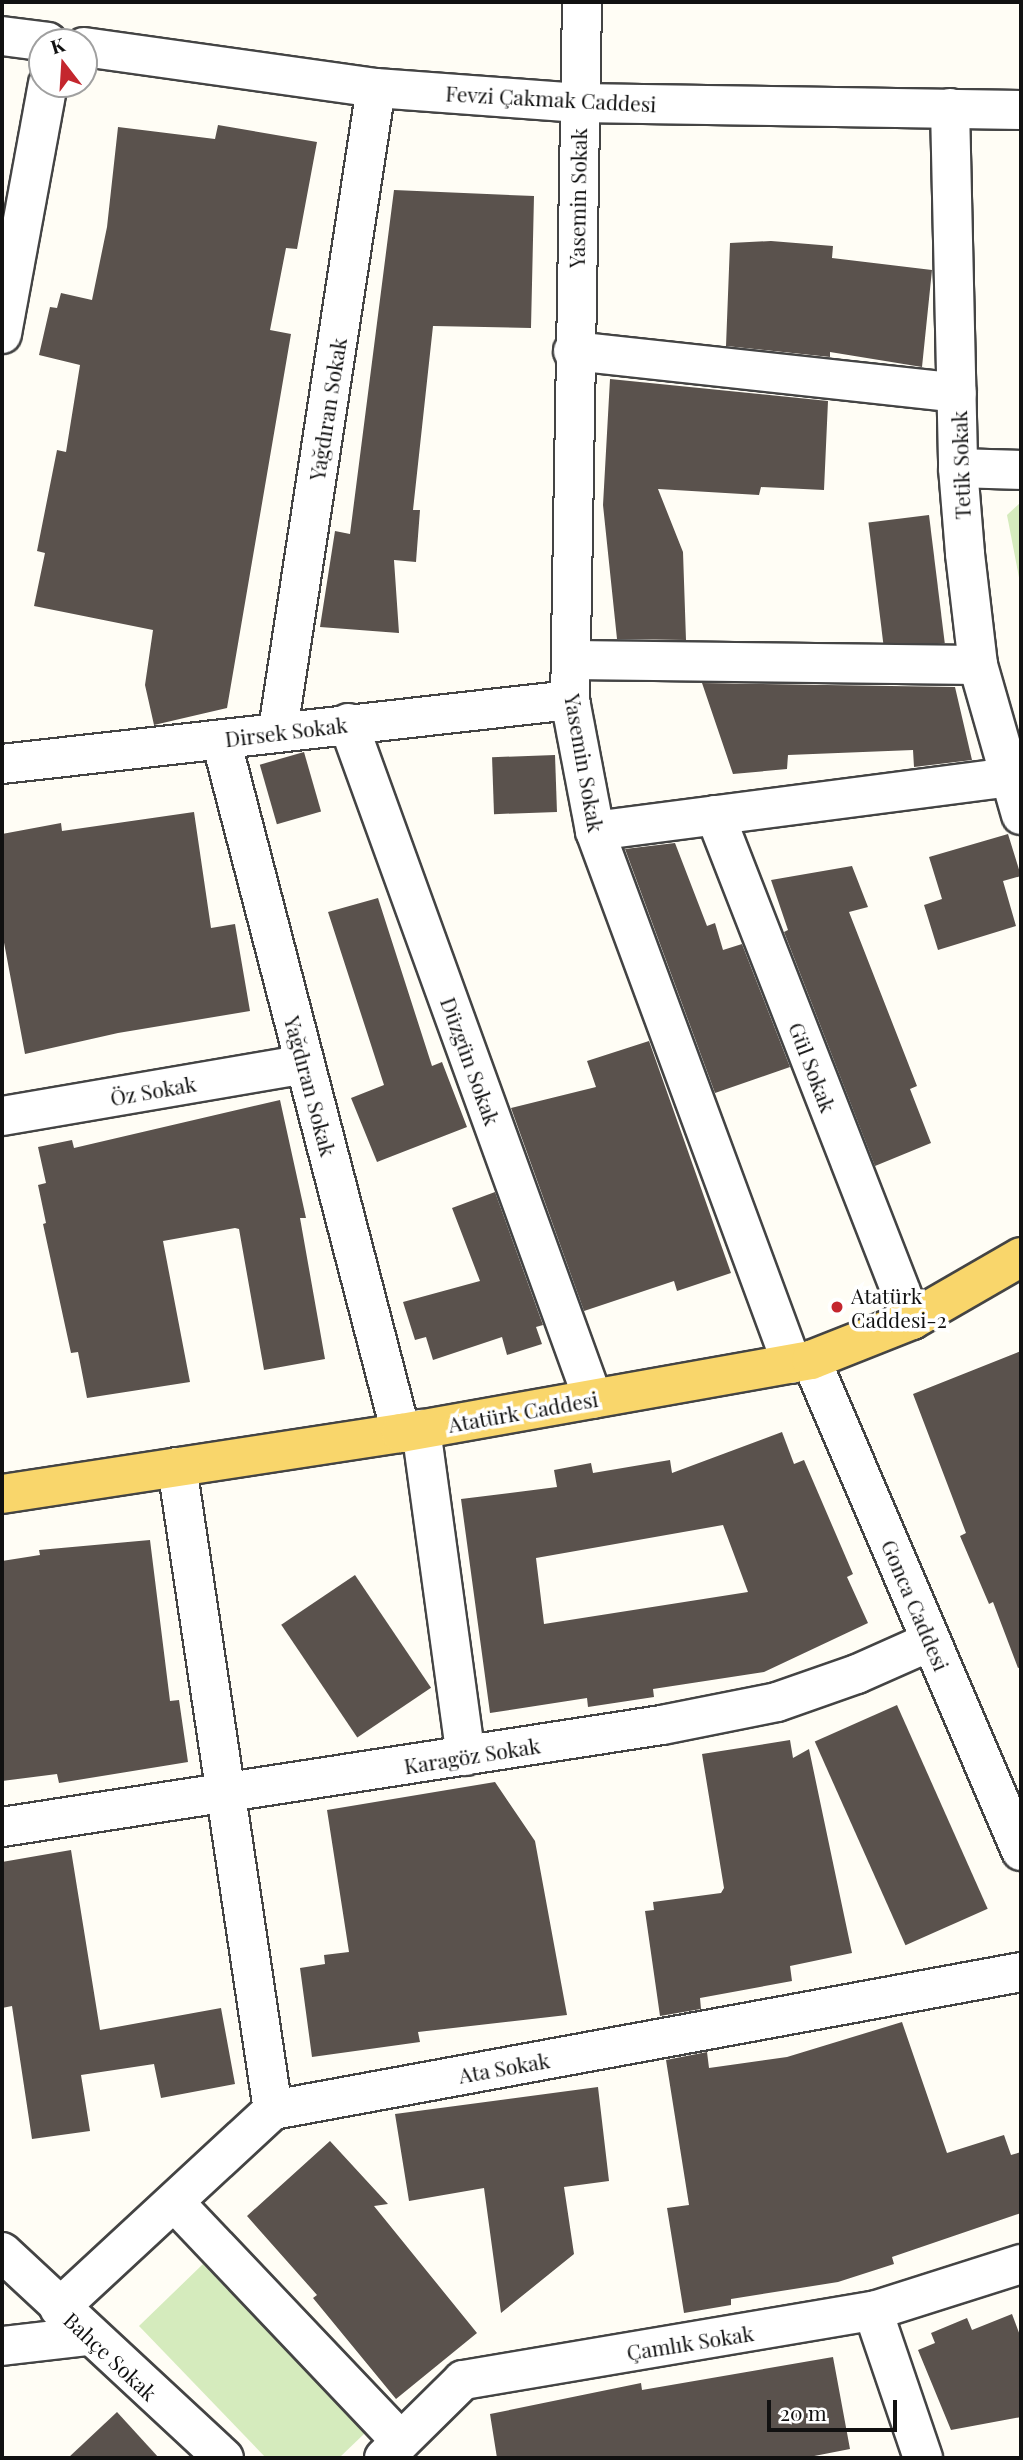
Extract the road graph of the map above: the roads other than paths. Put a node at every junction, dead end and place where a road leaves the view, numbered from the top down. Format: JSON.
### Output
{"nodes":[{"id":1,"x":582,"y":2,"type":"edge"},
{"id":2,"x":2,"y":36,"type":"edge"},
{"id":3,"x":28,"y":39,"type":"edge"},
{"id":4,"x":98,"y":49,"type":"edge"},
{"id":5,"x":376,"y":88,"type":"junction"},
{"id":6,"x":45,"y":98,"type":"edge"},
{"id":7,"x":579,"y":103,"type":"junction"},
{"id":8,"x":950,"y":108,"type":"junction"},
{"id":9,"x":1021,"y":110,"type":"edge"},
{"id":10,"x":2,"y":334,"type":"edge"},
{"id":11,"x":573,"y":351,"type":"junction"},
{"id":12,"x":957,"y":393,"type":"junction"},
{"id":13,"x":958,"y":468,"type":"junction"},
{"id":14,"x":1021,"y":470,"type":"edge"},
{"id":15,"x":572,"y":660,"type":"junction"},
{"id":16,"x":978,"y":665,"type":"junction"},
{"id":17,"x":570,"y":700,"type":"junction"},
{"id":18,"x":348,"y":723,"type":"junction"},
{"id":19,"x":278,"y":730,"type":"junction"},
{"id":20,"x":221,"y":740,"type":"junction"},
{"id":21,"x":2,"y":764,"type":"edge"},
{"id":22,"x":1018,"y":803,"type":"edge"},
{"id":23,"x":715,"y":815,"type":"junction"},
{"id":24,"x":595,"y":831,"type":"junction"},
{"id":25,"x":305,"y":1064,"type":"junction"},
{"id":26,"x":2,"y":1116,"type":"edge"},
{"id":27,"x":1021,"y":1257,"type":"edge"},
{"id":28,"x":912,"y":1320,"type":"junction"},
{"id":29,"x":802,"y":1362,"type":"junction"},
{"id":30,"x":593,"y":1399,"type":"junction"},
{"id":31,"x":411,"y":1431,"type":"junction"},
{"id":32,"x":177,"y":1467,"type":"junction"},
{"id":33,"x":2,"y":1493,"type":"edge"},
{"id":34,"x":931,"y":1641,"type":"junction"},
{"id":35,"x":466,"y":1756,"type":"junction"},
{"id":36,"x":226,"y":1793,"type":"junction"},
{"id":37,"x":2,"y":1827,"type":"edge"},
{"id":38,"x":1021,"y":1851,"type":"edge"},
{"id":39,"x":1021,"y":1972,"type":"edge"},
{"id":40,"x":273,"y":2110,"type":"junction"},
{"id":41,"x":174,"y":2203,"type":"junction"},
{"id":42,"x":3,"y":2245,"type":"edge"},
{"id":43,"x":1021,"y":2264,"type":"edge"},
{"id":44,"x":59,"y":2308,"type":"junction"},
{"id":45,"x":873,"y":2311,"type":"junction"},
{"id":46,"x":88,"y":2336,"type":"junction"},
{"id":47,"x":2,"y":2346,"type":"edge"},
{"id":48,"x":393,"y":2449,"type":"edge"},
{"id":49,"x":221,"y":2457,"type":"edge"},
{"id":50,"x":923,"y":2458,"type":"edge"}],
"edges":[{"from":1,"to":7,"type":"street","name":"Yasemin Sokak"},
{"from":2,"to":3,"type":"street"},
{"from":4,"to":5,"type":"street","name":"Fevzi Çakmak Caddesi"},
{"from":5,"to":7,"type":"street","name":"Fevzi Çakmak Caddesi"},
{"from":5,"to":19,"type":"street","name":"Yağdıran Sokak"},
{"from":6,"to":10,"type":"street"},
{"from":7,"to":8,"type":"street","name":"Fevzi Çakmak Caddesi"},
{"from":7,"to":11,"type":"street","name":"Yasemin Sokak"},
{"from":8,"to":9,"type":"street","name":"Fevzi Çakmak Caddesi"},
{"from":8,"to":12,"type":"street","name":"Tetik Sokak"},
{"from":11,"to":12,"type":"street"},
{"from":11,"to":15,"type":"street","name":"Yasemin Sokak"},
{"from":12,"to":13,"type":"street","name":"Tetik Sokak"},
{"from":13,"to":14,"type":"street"},
{"from":13,"to":16,"type":"street","name":"Tetik Sokak"},
{"from":15,"to":16,"type":"street"},
{"from":15,"to":17,"type":"street","name":"Yasemin Sokak"},
{"from":16,"to":22,"type":"street","name":"Tetik Sokak"},
{"from":17,"to":18,"type":"street","name":"Dirsek Sokak"},
{"from":17,"to":24,"type":"street","name":"Yasemin Sokak"},
{"from":18,"to":19,"type":"street","name":"Dirsek Sokak"},
{"from":18,"to":30,"type":"street","name":"Düzgün Sokak"},
{"from":19,"to":20,"type":"street","name":"Dirsek Sokak"},
{"from":20,"to":21,"type":"street","name":"Dirsek Sokak"},
{"from":20,"to":25,"type":"street","name":"Yağdıran Sokak"},
{"from":22,"to":23,"type":"street"},
{"from":23,"to":24,"type":"street"},
{"from":23,"to":28,"type":"street","name":"Gül Sokak"},
{"from":24,"to":29,"type":"street","name":"Yasemin Sokak"},
{"from":25,"to":26,"type":"street","name":"Öz Sokak"},
{"from":25,"to":31,"type":"street","name":"Yağdıran Sokak"},
{"from":27,"to":28,"type":"main road","name":"Atatürk Caddesi"},
{"from":28,"to":29,"type":"main road","name":"Atatürk Caddesi"},
{"from":29,"to":30,"type":"main road","name":"Atatürk Caddesi"},
{"from":29,"to":34,"type":"street","name":"Gonca Caddesi"},
{"from":30,"to":31,"type":"main road","name":"Atatürk Caddesi"},
{"from":31,"to":32,"type":"main road","name":"Atatürk Caddesi"},
{"from":31,"to":35,"type":"street","name":"Yağdıran Sokak"},
{"from":32,"to":33,"type":"main road","name":"Atatürk Caddesi"},
{"from":32,"to":36,"type":"street"},
{"from":34,"to":35,"type":"street","name":"Karagöz Sokak"},
{"from":34,"to":38,"type":"street","name":"Gonca Caddesi"},
{"from":35,"to":36,"type":"street","name":"Karagöz Sokak"},
{"from":36,"to":37,"type":"street","name":"Karagöz Sokak"},
{"from":36,"to":40,"type":"street"},
{"from":39,"to":40,"type":"street","name":"Ata Sokak"},
{"from":40,"to":41,"type":"street"},
{"from":41,"to":44,"type":"street"},
{"from":41,"to":48,"type":"street"},
{"from":42,"to":44,"type":"street","name":"Bahçe Sokak"},
{"from":43,"to":45,"type":"street","name":"Çamlık Sokak"},
{"from":44,"to":46,"type":"street","name":"Bahçe Sokak"},
{"from":45,"to":48,"type":"street","name":"Çamlık Sokak"},
{"from":45,"to":50,"type":"street"},
{"from":46,"to":47,"type":"street"},
{"from":46,"to":49,"type":"street","name":"Bahçe Sokak"}]}
